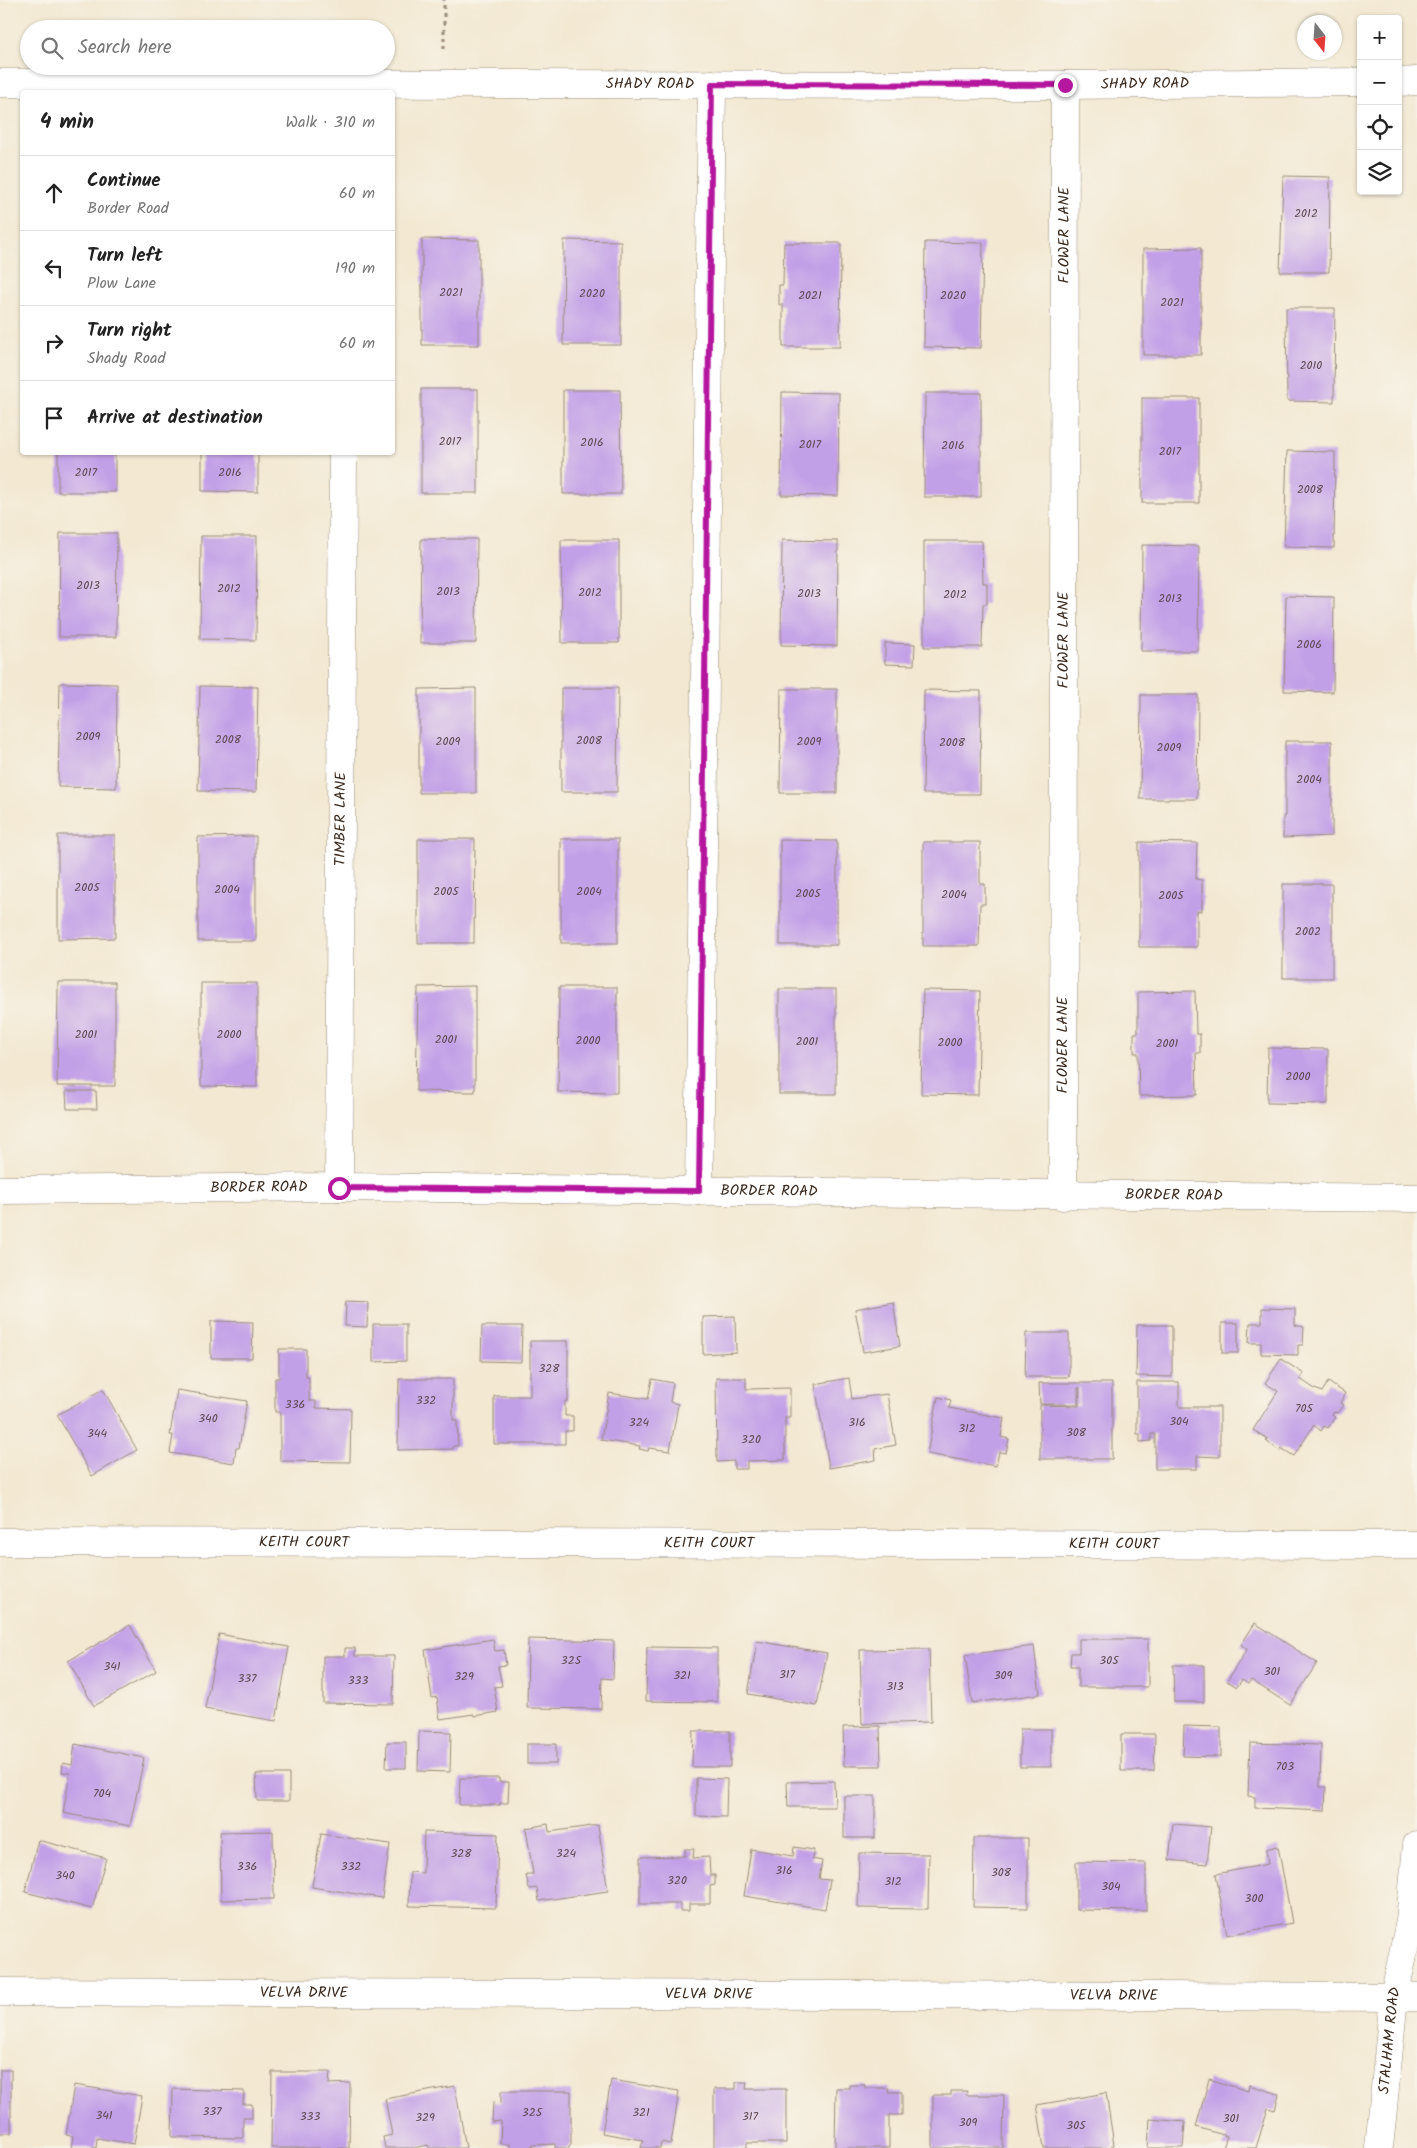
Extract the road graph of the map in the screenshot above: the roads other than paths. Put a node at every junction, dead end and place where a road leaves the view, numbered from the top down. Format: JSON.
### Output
{"nodes":[{"id":1,"x":1417,"y":81,"type":"edge"},
{"id":2,"x":1357,"y":82,"type":"edge"},
{"id":3,"x":1402,"y":82,"type":"edge"},
{"id":4,"x":0,"y":83,"type":"edge"},
{"id":5,"x":712,"y":84,"type":"junction"},
{"id":6,"x":1065,"y":85,"type":"junction"},
{"id":7,"x":345,"y":89,"type":"edge"},
{"id":8,"x":343,"y":455,"type":"edge"},
{"id":9,"x":339,"y":1188,"type":"junction"},
{"id":10,"x":0,"y":1190,"type":"edge"},
{"id":11,"x":699,"y":1191,"type":"junction"},
{"id":12,"x":1063,"y":1196,"type":"junction"},
{"id":13,"x":1417,"y":1198,"type":"edge"},
{"id":14,"x":0,"y":1542,"type":"edge"},
{"id":15,"x":1417,"y":1545,"type":"edge"},
{"id":16,"x":1417,"y":1845,"type":"edge"},
{"id":17,"x":0,"y":1992,"type":"edge"},
{"id":18,"x":1406,"y":1997,"type":"edge"},
{"id":19,"x":1379,"y":2148,"type":"edge"}],
"edges":[{"from":1,"to":3,"type":"street"},
{"from":2,"to":6,"type":"street","name":"SHADY ROAD"},
{"from":4,"to":7,"type":"street","name":"SHADY ROAD"},
{"from":5,"to":6,"type":"street","name":"SHADY ROAD"},
{"from":5,"to":7,"type":"street","name":"SHADY ROAD"},
{"from":5,"to":11,"type":"street"},
{"from":6,"to":12,"type":"street","name":"FLOWER LANE"},
{"from":8,"to":9,"type":"street","name":"TIMBER LANE"},
{"from":9,"to":10,"type":"street","name":"BORDER ROAD"},
{"from":9,"to":11,"type":"street","name":"BORDER ROAD"},
{"from":11,"to":12,"type":"street","name":"BORDER ROAD"},
{"from":12,"to":13,"type":"street","name":"BORDER ROAD"},
{"from":14,"to":15,"type":"street","name":"KEITH COURT"},
{"from":16,"to":18,"type":"street","name":"STALHAM ROAD"},
{"from":17,"to":18,"type":"street","name":"VELVA DRIVE"},
{"from":18,"to":19,"type":"street","name":"STALHAM ROAD"}]}
